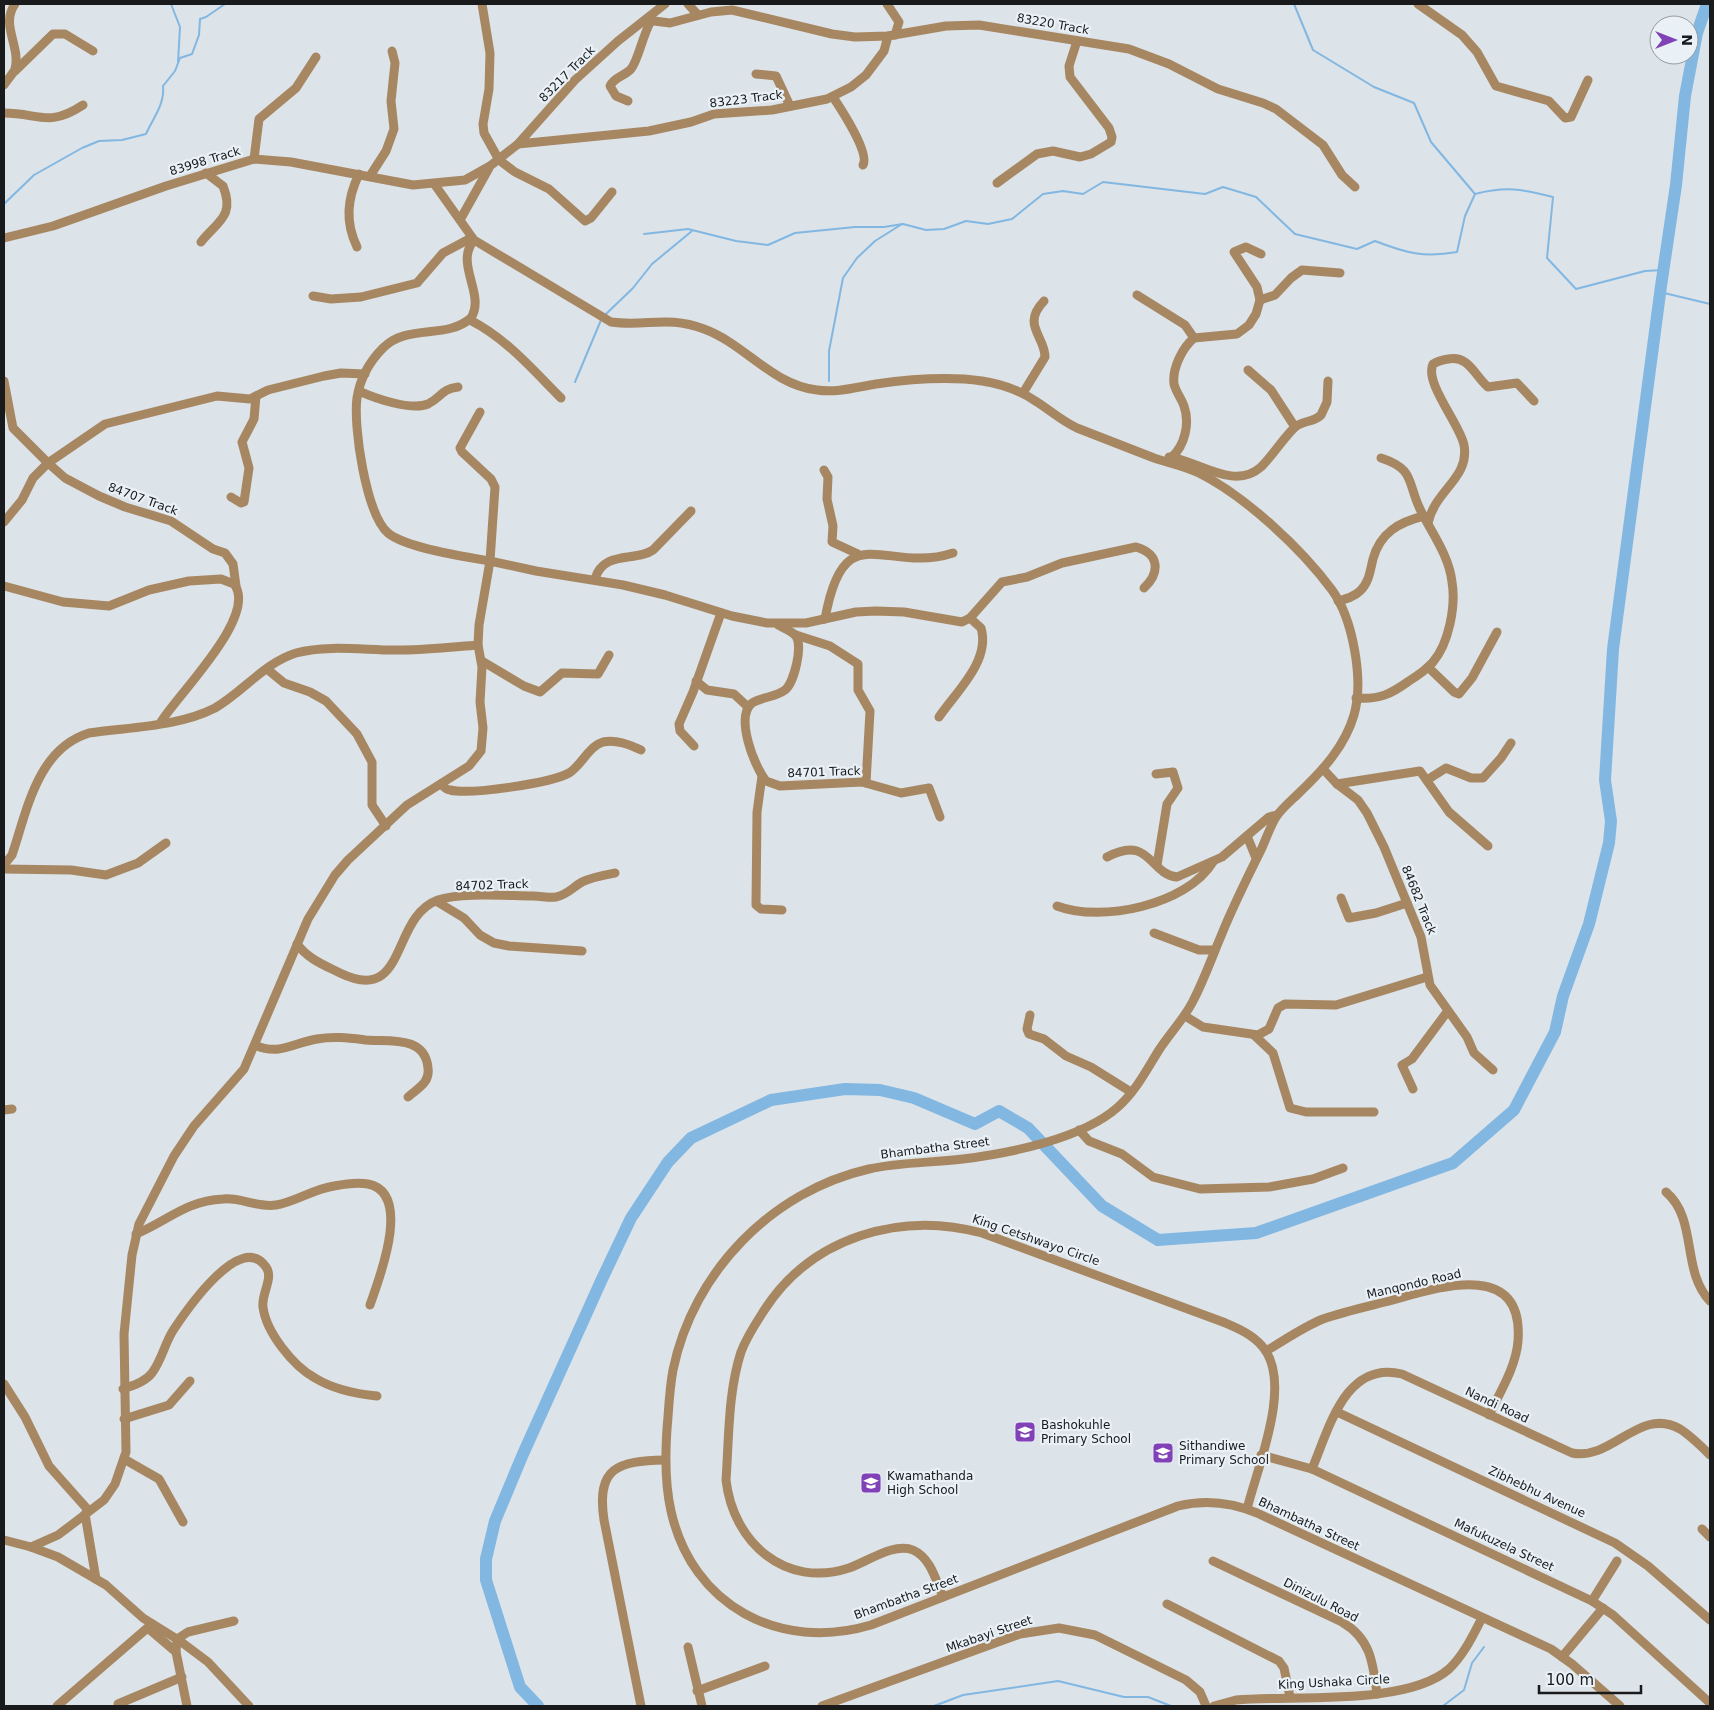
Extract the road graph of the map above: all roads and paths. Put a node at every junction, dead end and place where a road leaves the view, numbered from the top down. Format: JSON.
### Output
{"nodes":[{"id":1,"x":15,"y":4,"type":"edge"},
{"id":2,"x":482,"y":4,"type":"edge"},
{"id":3,"x":665,"y":4,"type":"edge"},
{"id":4,"x":688,"y":4,"type":"edge"},
{"id":5,"x":887,"y":4,"type":"edge"},
{"id":6,"x":1418,"y":4,"type":"edge"},
{"id":7,"x":698,"y":15,"type":"junction"},
{"id":8,"x":648,"y":21,"type":"junction"},
{"id":9,"x":892,"y":35,"type":"junction"},
{"id":10,"x":876,"y":36,"type":"junction"},
{"id":11,"x":1077,"y":41,"type":"junction"},
{"id":12,"x":93,"y":51,"type":"dead end"},
{"id":13,"x":392,"y":51,"type":"dead end"},
{"id":14,"x":884,"y":51,"type":"junction"},
{"id":15,"x":316,"y":57,"type":"dead end"},
{"id":16,"x":15,"y":70,"type":"junction"},
{"id":17,"x":756,"y":74,"type":"dead end"},
{"id":18,"x":1588,"y":80,"type":"dead end"},
{"id":19,"x":4,"y":85,"type":"edge"},
{"id":20,"x":833,"y":97,"type":"junction"},
{"id":21,"x":628,"y":101,"type":"dead end"},
{"id":22,"x":82,"y":105,"type":"dead end"},
{"id":23,"x":790,"y":106,"type":"junction"},
{"id":24,"x":4,"y":114,"type":"edge"},
{"id":25,"x":518,"y":144,"type":"junction"},
{"id":26,"x":254,"y":159,"type":"junction"},
{"id":27,"x":499,"y":160,"type":"junction"},
{"id":28,"x":863,"y":165,"type":"dead end"},
{"id":29,"x":490,"y":166,"type":"junction"},
{"id":30,"x":206,"y":173,"type":"junction"},
{"id":31,"x":358,"y":174,"type":"junction"},
{"id":32,"x":370,"y":176,"type":"junction"},
{"id":33,"x":997,"y":183,"type":"dead end"},
{"id":34,"x":435,"y":184,"type":"junction"},
{"id":35,"x":1355,"y":187,"type":"dead end"},
{"id":36,"x":612,"y":192,"type":"dead end"},
{"id":37,"x":460,"y":220,"type":"junction"},
{"id":38,"x":4,"y":238,"type":"edge"},
{"id":39,"x":473,"y":239,"type":"junction"},
{"id":40,"x":201,"y":242,"type":"dead end"},
{"id":41,"x":357,"y":247,"type":"dead end"},
{"id":42,"x":1261,"y":254,"type":"dead end"},
{"id":43,"x":1340,"y":273,"type":"dead end"},
{"id":44,"x":1136,"y":295,"type":"dead end"},
{"id":45,"x":313,"y":296,"type":"dead end"},
{"id":46,"x":1260,"y":300,"type":"junction"},
{"id":47,"x":1044,"y":301,"type":"dead end"},
{"id":48,"x":470,"y":320,"type":"junction"},
{"id":49,"x":1194,"y":338,"type":"junction"},
{"id":50,"x":1248,"y":370,"type":"dead end"},
{"id":51,"x":364,"y":374,"type":"junction"},
{"id":52,"x":4,"y":381,"type":"edge"},
{"id":53,"x":1328,"y":381,"type":"dead end"},
{"id":54,"x":458,"y":387,"type":"dead end"},
{"id":55,"x":359,"y":391,"type":"junction"},
{"id":56,"x":1022,"y":393,"type":"junction"},
{"id":57,"x":256,"y":396,"type":"junction"},
{"id":58,"x":561,"y":398,"type":"dead end"},
{"id":59,"x":1534,"y":401,"type":"dead end"},
{"id":60,"x":480,"y":412,"type":"dead end"},
{"id":61,"x":1295,"y":427,"type":"junction"},
{"id":62,"x":8,"y":428,"type":"edge"},
{"id":63,"x":1172,"y":457,"type":"junction"},
{"id":64,"x":1154,"y":458,"type":"junction"},
{"id":65,"x":1382,"y":458,"type":"dead end"},
{"id":66,"x":48,"y":463,"type":"junction"},
{"id":67,"x":824,"y":470,"type":"dead end"},
{"id":68,"x":231,"y":497,"type":"dead end"},
{"id":69,"x":691,"y":511,"type":"dead end"},
{"id":70,"x":1426,"y":519,"type":"junction"},
{"id":71,"x":4,"y":522,"type":"edge"},
{"id":72,"x":953,"y":553,"type":"dead end"},
{"id":73,"x":858,"y":554,"type":"junction"},
{"id":74,"x":490,"y":561,"type":"junction"},
{"id":75,"x":595,"y":579,"type":"junction"},
{"id":76,"x":235,"y":585,"type":"junction"},
{"id":77,"x":4,"y":586,"type":"edge"},
{"id":78,"x":1144,"y":588,"type":"dead end"},
{"id":79,"x":1338,"y":601,"type":"junction"},
{"id":80,"x":721,"y":613,"type":"junction"},
{"id":81,"x":970,"y":618,"type":"junction"},
{"id":82,"x":825,"y":619,"type":"junction"},
{"id":83,"x":778,"y":624,"type":"junction"},
{"id":84,"x":1497,"y":632,"type":"dead end"},
{"id":85,"x":796,"y":635,"type":"junction"},
{"id":86,"x":478,"y":644,"type":"junction"},
{"id":87,"x":610,"y":655,"type":"dead end"},
{"id":88,"x":482,"y":661,"type":"junction"},
{"id":89,"x":1428,"y":668,"type":"junction"},
{"id":90,"x":267,"y":669,"type":"junction"},
{"id":91,"x":696,"y":681,"type":"junction"},
{"id":92,"x":1356,"y":698,"type":"junction"},
{"id":93,"x":748,"y":707,"type":"junction"},
{"id":94,"x":939,"y":717,"type":"dead end"},
{"id":95,"x":161,"y":722,"type":"junction"},
{"id":96,"x":1511,"y":744,"type":"dead end"},
{"id":97,"x":694,"y":746,"type":"dead end"},
{"id":98,"x":641,"y":750,"type":"dead end"},
{"id":99,"x":1324,"y":770,"type":"junction"},
{"id":100,"x":1156,"y":774,"type":"dead end"},
{"id":101,"x":762,"y":776,"type":"junction"},
{"id":102,"x":1427,"y":780,"type":"junction"},
{"id":103,"x":866,"y":783,"type":"junction"},
{"id":104,"x":441,"y":784,"type":"junction"},
{"id":105,"x":1337,"y":784,"type":"junction"},
{"id":106,"x":1277,"y":815,"type":"junction"},
{"id":107,"x":940,"y":817,"type":"dead end"},
{"id":108,"x":386,"y":826,"type":"junction"},
{"id":109,"x":1247,"y":836,"type":"junction"},
{"id":110,"x":166,"y":842,"type":"dead end"},
{"id":111,"x":1488,"y":846,"type":"dead end"},
{"id":112,"x":1108,"y":857,"type":"dead end"},
{"id":113,"x":1256,"y":858,"type":"junction"},
{"id":114,"x":1213,"y":862,"type":"junction"},
{"id":115,"x":4,"y":865,"type":"edge"},
{"id":116,"x":1158,"y":865,"type":"junction"},
{"id":117,"x":4,"y":870,"type":"edge"},
{"id":118,"x":615,"y":873,"type":"dead end"},
{"id":119,"x":1341,"y":898,"type":"dead end"},
{"id":120,"x":436,"y":901,"type":"junction"},
{"id":121,"x":1407,"y":903,"type":"junction"},
{"id":122,"x":1057,"y":906,"type":"dead end"},
{"id":123,"x":782,"y":910,"type":"dead end"},
{"id":124,"x":1154,"y":934,"type":"dead end"},
{"id":125,"x":297,"y":944,"type":"junction"},
{"id":126,"x":1215,"y":950,"type":"junction"},
{"id":127,"x":582,"y":951,"type":"dead end"},
{"id":128,"x":1427,"y":977,"type":"junction"},
{"id":129,"x":1447,"y":1012,"type":"junction"},
{"id":130,"x":1030,"y":1015,"type":"dead end"},
{"id":131,"x":1185,"y":1016,"type":"junction"},
{"id":132,"x":1254,"y":1035,"type":"junction"},
{"id":133,"x":255,"y":1045,"type":"junction"},
{"id":134,"x":1493,"y":1070,"type":"dead end"},
{"id":135,"x":1413,"y":1089,"type":"dead end"},
{"id":136,"x":1131,"y":1092,"type":"junction"},
{"id":137,"x":408,"y":1097,"type":"dead end"},
{"id":138,"x":1374,"y":1112,"type":"dead end"},
{"id":139,"x":1081,"y":1130,"type":"junction"},
{"id":140,"x":1343,"y":1168,"type":"dead end"},
{"id":141,"x":1666,"y":1192,"type":"dead end"},
{"id":142,"x":136,"y":1234,"type":"junction"},
{"id":143,"x":1710,"y":1301,"type":"edge"},
{"id":144,"x":370,"y":1305,"type":"dead end"},
{"id":145,"x":1266,"y":1351,"type":"junction"},
{"id":146,"x":190,"y":1381,"type":"dead end"},
{"id":147,"x":4,"y":1384,"type":"edge"},
{"id":148,"x":123,"y":1390,"type":"junction"},
{"id":149,"x":377,"y":1396,"type":"dead end"},
{"id":150,"x":1337,"y":1412,"type":"junction"},
{"id":151,"x":1489,"y":1415,"type":"junction"},
{"id":152,"x":124,"y":1419,"type":"junction"},
{"id":153,"x":1261,"y":1455,"type":"junction"},
{"id":154,"x":1710,"y":1455,"type":"edge"},
{"id":155,"x":124,"y":1459,"type":"junction"},
{"id":156,"x":665,"y":1460,"type":"junction"},
{"id":157,"x":1312,"y":1469,"type":"junction"},
{"id":158,"x":1247,"y":1509,"type":"junction"},
{"id":159,"x":87,"y":1513,"type":"junction"},
{"id":160,"x":183,"y":1522,"type":"dead end"},
{"id":161,"x":1702,"y":1529,"type":"dead end"},
{"id":162,"x":1710,"y":1537,"type":"edge"},
{"id":163,"x":4,"y":1540,"type":"edge"},
{"id":164,"x":31,"y":1547,"type":"junction"},
{"id":165,"x":1213,"y":1561,"type":"dead end"},
{"id":166,"x":1618,"y":1561,"type":"dead end"},
{"id":167,"x":96,"y":1579,"type":"junction"},
{"id":168,"x":943,"y":1597,"type":"junction"},
{"id":169,"x":1592,"y":1601,"type":"junction"},
{"id":170,"x":1166,"y":1604,"type":"dead end"},
{"id":171,"x":1603,"y":1608,"type":"junction"},
{"id":172,"x":1482,"y":1618,"type":"junction"},
{"id":173,"x":1710,"y":1620,"type":"edge"},
{"id":174,"x":234,"y":1621,"type":"dead end"},
{"id":175,"x":151,"y":1626,"type":"junction"},
{"id":176,"x":176,"y":1639,"type":"junction"},
{"id":177,"x":688,"y":1647,"type":"dead end"},
{"id":178,"x":176,"y":1652,"type":"junction"},
{"id":179,"x":1562,"y":1656,"type":"junction"},
{"id":180,"x":765,"y":1666,"type":"dead end"},
{"id":181,"x":182,"y":1677,"type":"junction"},
{"id":182,"x":1710,"y":1689,"type":"edge"},
{"id":183,"x":697,"y":1691,"type":"junction"},
{"id":184,"x":1377,"y":1694,"type":"junction"},
{"id":185,"x":1290,"y":1697,"type":"junction"},
{"id":186,"x":1707,"y":1700,"type":"edge"},
{"id":187,"x":118,"y":1704,"type":"dead end"},
{"id":188,"x":57,"y":1706,"type":"edge"},
{"id":189,"x":187,"y":1706,"type":"edge"},
{"id":190,"x":249,"y":1706,"type":"edge"},
{"id":191,"x":641,"y":1706,"type":"edge"},
{"id":192,"x":702,"y":1706,"type":"edge"},
{"id":193,"x":822,"y":1706,"type":"edge"},
{"id":194,"x":1206,"y":1706,"type":"edge"},
{"id":195,"x":1214,"y":1706,"type":"edge"},
{"id":196,"x":1620,"y":1706,"type":"edge"}],
"edges":[{"from":1,"to":16,"type":"street"},
{"from":2,"to":27,"type":"street"},
{"from":3,"to":8,"type":"street","name":"83217 Track"},
{"from":4,"to":7,"type":"street"},
{"from":5,"to":9,"type":"street"},
{"from":6,"to":18,"type":"street"},
{"from":7,"to":8,"type":"street","name":"83220 Track"},
{"from":7,"to":10,"type":"street","name":"83220 Track"},
{"from":8,"to":21,"type":"street"},
{"from":8,"to":25,"type":"street","name":"83217 Track"},
{"from":9,"to":10,"type":"street","name":"83220 Track"},
{"from":9,"to":11,"type":"street","name":"83220 Track"},
{"from":9,"to":14,"type":"street","name":"83223 Track"},
{"from":10,"to":14,"type":"street"},
{"from":11,"to":33,"type":"street"},
{"from":11,"to":35,"type":"street","name":"83220 Track"},
{"from":12,"to":16,"type":"street"},
{"from":13,"to":32,"type":"street"},
{"from":14,"to":20,"type":"street","name":"83223 Track"},
{"from":15,"to":26,"type":"street"},
{"from":16,"to":19,"type":"street"},
{"from":17,"to":23,"type":"street"},
{"from":20,"to":23,"type":"street","name":"83223 Track"},
{"from":20,"to":28,"type":"street"},
{"from":22,"to":24,"type":"street"},
{"from":23,"to":25,"type":"street","name":"83223 Track"},
{"from":25,"to":27,"type":"street","name":"83217 Track"},
{"from":26,"to":30,"type":"street","name":"83998 Track"},
{"from":26,"to":31,"type":"street","name":"83998 Track"},
{"from":27,"to":29,"type":"street","name":"83217 Track"},
{"from":27,"to":36,"type":"street"},
{"from":29,"to":34,"type":"street","name":"83217 Track"},
{"from":29,"to":37,"type":"street","name":"83217 Track"},
{"from":30,"to":38,"type":"street","name":"83998 Track"},
{"from":30,"to":40,"type":"street"},
{"from":31,"to":32,"type":"street","name":"83998 Track"},
{"from":31,"to":41,"type":"street"},
{"from":32,"to":34,"type":"street","name":"83998 Track"},
{"from":34,"to":37,"type":"street"},
{"from":37,"to":39,"type":"street"},
{"from":39,"to":45,"type":"street"},
{"from":39,"to":48,"type":"street"},
{"from":39,"to":56,"type":"street"},
{"from":42,"to":46,"type":"street"},
{"from":43,"to":46,"type":"street"},
{"from":44,"to":49,"type":"street"},
{"from":46,"to":49,"type":"street"},
{"from":47,"to":56,"type":"street"},
{"from":48,"to":51,"type":"street"},
{"from":48,"to":58,"type":"street"},
{"from":49,"to":63,"type":"street"},
{"from":50,"to":61,"type":"street"},
{"from":51,"to":55,"type":"street"},
{"from":51,"to":57,"type":"street"},
{"from":52,"to":62,"type":"street"},
{"from":53,"to":61,"type":"street"},
{"from":54,"to":55,"type":"street"},
{"from":55,"to":74,"type":"street"},
{"from":56,"to":64,"type":"street"},
{"from":57,"to":66,"type":"street"},
{"from":57,"to":68,"type":"street"},
{"from":59,"to":70,"type":"street"},
{"from":60,"to":74,"type":"street"},
{"from":61,"to":63,"type":"street"},
{"from":62,"to":66,"type":"street","name":"84707 Track"},
{"from":63,"to":64,"type":"street"},
{"from":64,"to":79,"type":"street"},
{"from":65,"to":70,"type":"street"},
{"from":66,"to":71,"type":"street"},
{"from":66,"to":76,"type":"street","name":"84707 Track"},
{"from":67,"to":73,"type":"street"},
{"from":69,"to":75,"type":"street"},
{"from":70,"to":79,"type":"street"},
{"from":70,"to":89,"type":"street"},
{"from":72,"to":73,"type":"street"},
{"from":73,"to":82,"type":"street"},
{"from":74,"to":75,"type":"street"},
{"from":74,"to":86,"type":"street"},
{"from":75,"to":80,"type":"street"},
{"from":76,"to":77,"type":"street"},
{"from":76,"to":95,"type":"street","name":"84707 Track"},
{"from":78,"to":81,"type":"street"},
{"from":79,"to":92,"type":"street"},
{"from":80,"to":83,"type":"street"},
{"from":80,"to":91,"type":"street"},
{"from":81,"to":82,"type":"street"},
{"from":81,"to":94,"type":"street"},
{"from":82,"to":83,"type":"street"},
{"from":83,"to":85,"type":"street"},
{"from":84,"to":89,"type":"street"},
{"from":85,"to":93,"type":"street"},
{"from":85,"to":103,"type":"street"},
{"from":86,"to":88,"type":"street"},
{"from":86,"to":90,"type":"street"},
{"from":87,"to":88,"type":"street"},
{"from":88,"to":104,"type":"street"},
{"from":89,"to":92,"type":"street"},
{"from":90,"to":95,"type":"street"},
{"from":90,"to":108,"type":"street"},
{"from":91,"to":93,"type":"street"},
{"from":91,"to":97,"type":"street"},
{"from":92,"to":99,"type":"street"},
{"from":93,"to":101,"type":"street"},
{"from":95,"to":115,"type":"street"},
{"from":96,"to":102,"type":"street"},
{"from":98,"to":104,"type":"street"},
{"from":99,"to":105,"type":"street","name":"84682 Track"},
{"from":99,"to":106,"type":"street"},
{"from":100,"to":116,"type":"street"},
{"from":101,"to":103,"type":"street","name":"84701 Track"},
{"from":101,"to":123,"type":"street"},
{"from":102,"to":105,"type":"street"},
{"from":102,"to":111,"type":"street"},
{"from":103,"to":107,"type":"street","name":"84701 Track"},
{"from":104,"to":108,"type":"street"},
{"from":105,"to":121,"type":"street","name":"84682 Track"},
{"from":106,"to":109,"type":"street"},
{"from":106,"to":113,"type":"street","name":"Bhambatha Street"},
{"from":108,"to":125,"type":"street"},
{"from":109,"to":113,"type":"street"},
{"from":109,"to":114,"type":"street"},
{"from":110,"to":117,"type":"street"},
{"from":112,"to":116,"type":"street"},
{"from":113,"to":126,"type":"street","name":"Bhambatha Street"},
{"from":114,"to":116,"type":"street"},
{"from":114,"to":122,"type":"street"},
{"from":118,"to":120,"type":"street","name":"84702 Track"},
{"from":119,"to":121,"type":"street"},
{"from":120,"to":125,"type":"street","name":"84702 Track"},
{"from":120,"to":127,"type":"street"},
{"from":121,"to":128,"type":"street","name":"84682 Track"},
{"from":124,"to":126,"type":"street"},
{"from":125,"to":133,"type":"street"},
{"from":126,"to":131,"type":"street","name":"Bhambatha Street"},
{"from":128,"to":129,"type":"street","name":"84682 Track"},
{"from":128,"to":132,"type":"street"},
{"from":129,"to":134,"type":"street","name":"84682 Track"},
{"from":129,"to":135,"type":"street"},
{"from":130,"to":136,"type":"street"},
{"from":131,"to":132,"type":"street"},
{"from":131,"to":136,"type":"street","name":"Bhambatha Street"},
{"from":132,"to":138,"type":"street"},
{"from":133,"to":137,"type":"street"},
{"from":133,"to":142,"type":"street"},
{"from":136,"to":139,"type":"street","name":"Bhambatha Street"},
{"from":139,"to":140,"type":"street"},
{"from":139,"to":156,"type":"street","name":"Bhambatha Street"},
{"from":141,"to":143,"type":"street"},
{"from":142,"to":144,"type":"street"},
{"from":142,"to":148,"type":"street"},
{"from":145,"to":151,"type":"street","name":"Manqondo Road"},
{"from":145,"to":153,"type":"street"},
{"from":145,"to":168,"type":"street","name":"King Cetshwayo Circle"},
{"from":146,"to":152,"type":"street"},
{"from":147,"to":159,"type":"street"},
{"from":148,"to":149,"type":"street"},
{"from":148,"to":152,"type":"street"},
{"from":150,"to":151,"type":"street","name":"Nandi Road"},
{"from":150,"to":157,"type":"street","name":"Nandi Road"},
{"from":150,"to":173,"type":"street","name":"Zibhebhu Avenue"},
{"from":151,"to":154,"type":"street","name":"Nandi Road"},
{"from":152,"to":155,"type":"street"},
{"from":153,"to":157,"type":"street","name":"Mafukuzela Street"},
{"from":153,"to":158,"type":"street"},
{"from":155,"to":159,"type":"street"},
{"from":155,"to":160,"type":"street"},
{"from":156,"to":168,"type":"street","name":"Bhambatha Street"},
{"from":156,"to":191,"type":"street"},
{"from":157,"to":169,"type":"street","name":"Mafukuzela Street"},
{"from":158,"to":168,"type":"street","name":"Bhambatha Street"},
{"from":158,"to":172,"type":"street","name":"Bhambatha Street"},
{"from":159,"to":164,"type":"street"},
{"from":159,"to":167,"type":"street"},
{"from":161,"to":162,"type":"street"},
{"from":163,"to":164,"type":"street"},
{"from":164,"to":167,"type":"street"},
{"from":165,"to":184,"type":"street","name":"Dinizulu Road"},
{"from":166,"to":169,"type":"street"},
{"from":167,"to":175,"type":"street"},
{"from":169,"to":171,"type":"street","name":"Mafukuzela Street"},
{"from":170,"to":185,"type":"street"},
{"from":171,"to":179,"type":"street"},
{"from":171,"to":186,"type":"street","name":"Mafukuzela Street"},
{"from":172,"to":179,"type":"street","name":"Bhambatha Street"},
{"from":172,"to":184,"type":"street","name":"King Ushaka Circle"},
{"from":174,"to":176,"type":"street"},
{"from":175,"to":176,"type":"street"},
{"from":175,"to":178,"type":"street"},
{"from":175,"to":188,"type":"street"},
{"from":176,"to":178,"type":"street"},
{"from":176,"to":190,"type":"street"},
{"from":177,"to":183,"type":"street"},
{"from":178,"to":181,"type":"street"},
{"from":179,"to":196,"type":"street","name":"Bhambatha Street"},
{"from":180,"to":183,"type":"street"},
{"from":181,"to":187,"type":"street"},
{"from":181,"to":189,"type":"street"},
{"from":182,"to":186,"type":"street"},
{"from":183,"to":192,"type":"street"},
{"from":184,"to":185,"type":"street","name":"King Ushaka Circle"},
{"from":185,"to":195,"type":"street","name":"King Ushaka Circle"},
{"from":193,"to":194,"type":"street","name":"Mkabayi Street"}]}
